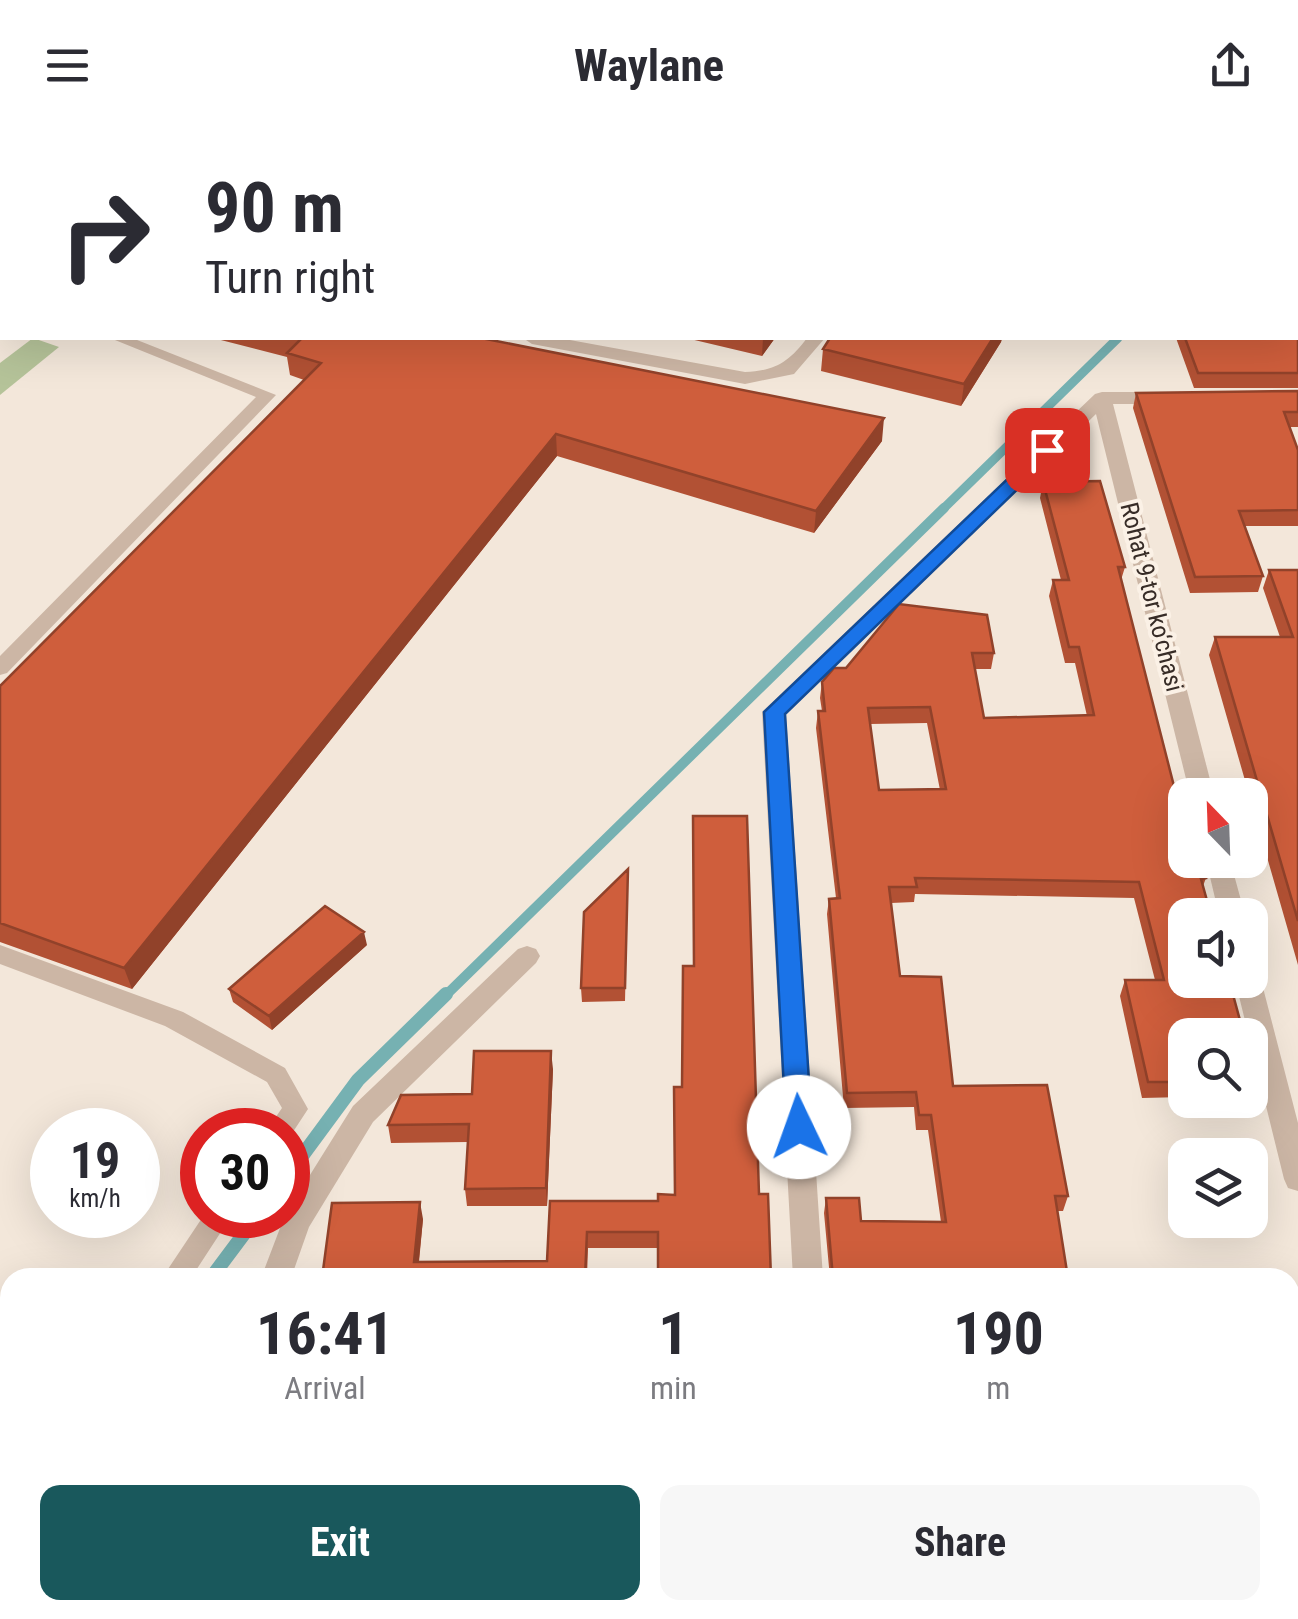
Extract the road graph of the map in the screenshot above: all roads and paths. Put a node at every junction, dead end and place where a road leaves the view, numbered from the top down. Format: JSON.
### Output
{"nodes":[{"id":1,"x":123,"y":340,"type":"edge"},
{"id":2,"x":543,"y":340,"type":"edge"},
{"id":3,"x":815,"y":340,"type":"edge"},
{"id":4,"x":1102,"y":398,"type":"junction"},
{"id":5,"x":1180,"y":398,"type":"edge"},
{"id":6,"x":0,"y":668,"type":"edge"},
{"id":7,"x":1198,"y":778,"type":"edge"},
{"id":8,"x":0,"y":954,"type":"edge"},
{"id":9,"x":527,"y":956,"type":"dead end"},
{"id":10,"x":1253,"y":998,"type":"edge"},
{"id":11,"x":294,"y":1108,"type":"edge"},
{"id":12,"x":1298,"y":1178,"type":"edge"},
{"id":13,"x":203,"y":1238,"type":"edge"},
{"id":14,"x":181,"y":1268,"type":"edge"},
{"id":15,"x":280,"y":1268,"type":"edge"},
{"id":16,"x":807,"y":1268,"type":"edge"}],
"edges":[{"from":1,"to":6,"type":"lane"},
{"from":2,"to":3,"type":"street"},
{"from":4,"to":5,"type":"street"},
{"from":4,"to":7,"type":"street","name":"Rohat 9-tor ko‘chasi"},
{"from":4,"to":16,"type":"street"},
{"from":8,"to":11,"type":"lane"},
{"from":9,"to":15,"type":"street"},
{"from":10,"to":12,"type":"street"},
{"from":13,"to":14,"type":"lane"}]}
